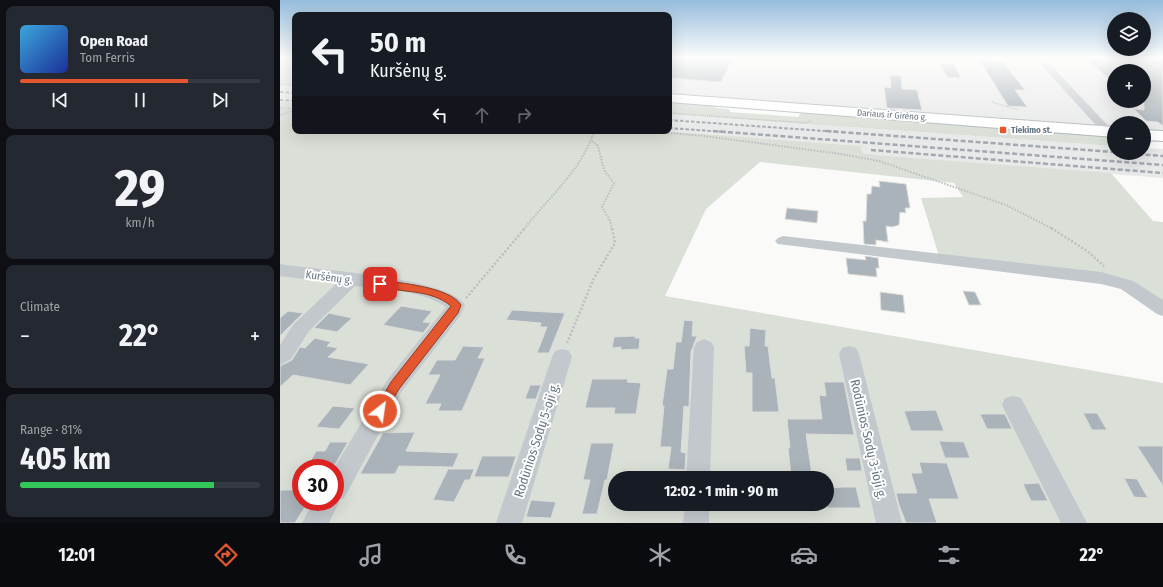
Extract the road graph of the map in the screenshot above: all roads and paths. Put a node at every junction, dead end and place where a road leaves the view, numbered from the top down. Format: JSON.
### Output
{"nodes":[{"id":1,"x":1063,"y":82,"type":"edge"},
{"id":2,"x":280,"y":84,"type":"edge"},
{"id":3,"x":292,"y":85,"type":"edge"},
{"id":4,"x":672,"y":98,"type":"edge"},
{"id":5,"x":992,"y":102,"type":"dead end"},
{"id":6,"x":280,"y":108,"type":"edge"},
{"id":7,"x":801,"y":108,"type":"junction"},
{"id":8,"x":292,"y":109,"type":"edge"},
{"id":9,"x":292,"y":110,"type":"edge"},
{"id":10,"x":1019,"y":110,"type":"dead end"},
{"id":11,"x":672,"y":113,"type":"edge"},
{"id":12,"x":280,"y":115,"type":"edge"},
{"id":13,"x":1107,"y":128,"type":"edge"},
{"id":14,"x":1107,"y":132,"type":"edge"},
{"id":15,"x":672,"y":133,"type":"edge"},
{"id":16,"x":593,"y":134,"type":"edge"},
{"id":17,"x":1151,"y":135,"type":"edge"},
{"id":18,"x":1163,"y":136,"type":"edge"},
{"id":19,"x":592,"y":141,"type":"junction"},
{"id":20,"x":783,"y":242,"type":"dead end"},
{"id":21,"x":280,"y":270,"type":"edge"},
{"id":22,"x":352,"y":279,"type":"junction"},
{"id":23,"x":1127,"y":285,"type":"junction"},
{"id":24,"x":452,"y":302,"type":"junction"},
{"id":25,"x":1163,"y":309,"type":"edge"},
{"id":26,"x":704,"y":347,"type":"dead end"},
{"id":27,"x":849,"y":354,"type":"dead end"},
{"id":28,"x":280,"y":357,"type":"edge"},
{"id":29,"x":562,"y":357,"type":"joint"},
{"id":30,"x":1013,"y":405,"type":"dead end"},
{"id":31,"x":698,"y":471,"type":"edge"},
{"id":32,"x":344,"y":473,"type":"edge"},
{"id":33,"x":322,"y":511,"type":"edge"},
{"id":34,"x":697,"y":511,"type":"edge"},
{"id":35,"x":315,"y":523,"type":"edge"},
{"id":36,"x":509,"y":523,"type":"edge"},
{"id":37,"x":696,"y":523,"type":"edge"},
{"id":38,"x":889,"y":523,"type":"edge"},
{"id":39,"x":1074,"y":523,"type":"edge"}],
"edges":[{"from":1,"to":13,"type":"street"},
{"from":2,"to":3,"type":"path"},
{"from":4,"to":7,"type":"street","name":"Dariaus ir Girėno g."},
{"from":5,"to":10,"type":"path"},
{"from":6,"to":8,"type":"path"},
{"from":7,"to":11,"type":"path"},
{"from":7,"to":14,"type":"street","name":"Dariaus ir Girėno g."},
{"from":9,"to":12,"type":"path"},
{"from":15,"to":23,"type":"path"},
{"from":16,"to":19,"type":"path"},
{"from":17,"to":18,"type":"street"},
{"from":19,"to":24,"type":"path"},
{"from":19,"to":29,"type":"path"},
{"from":20,"to":23,"type":"street"},
{"from":21,"to":22,"type":"street","name":"Kuršėnų g."},
{"from":22,"to":24,"type":"street","name":"Kuršėnų g."},
{"from":22,"to":28,"type":"street"},
{"from":23,"to":25,"type":"street"},
{"from":24,"to":32,"type":"street"},
{"from":26,"to":31,"type":"street"},
{"from":27,"to":38,"type":"street","name":"Rodūnios Sodų 3-ioji g."},
{"from":29,"to":36,"type":"street","name":"Rodūnios Sodų 5-oji g."},
{"from":30,"to":39,"type":"street"},
{"from":33,"to":35,"type":"street"},
{"from":34,"to":37,"type":"street"}]}
